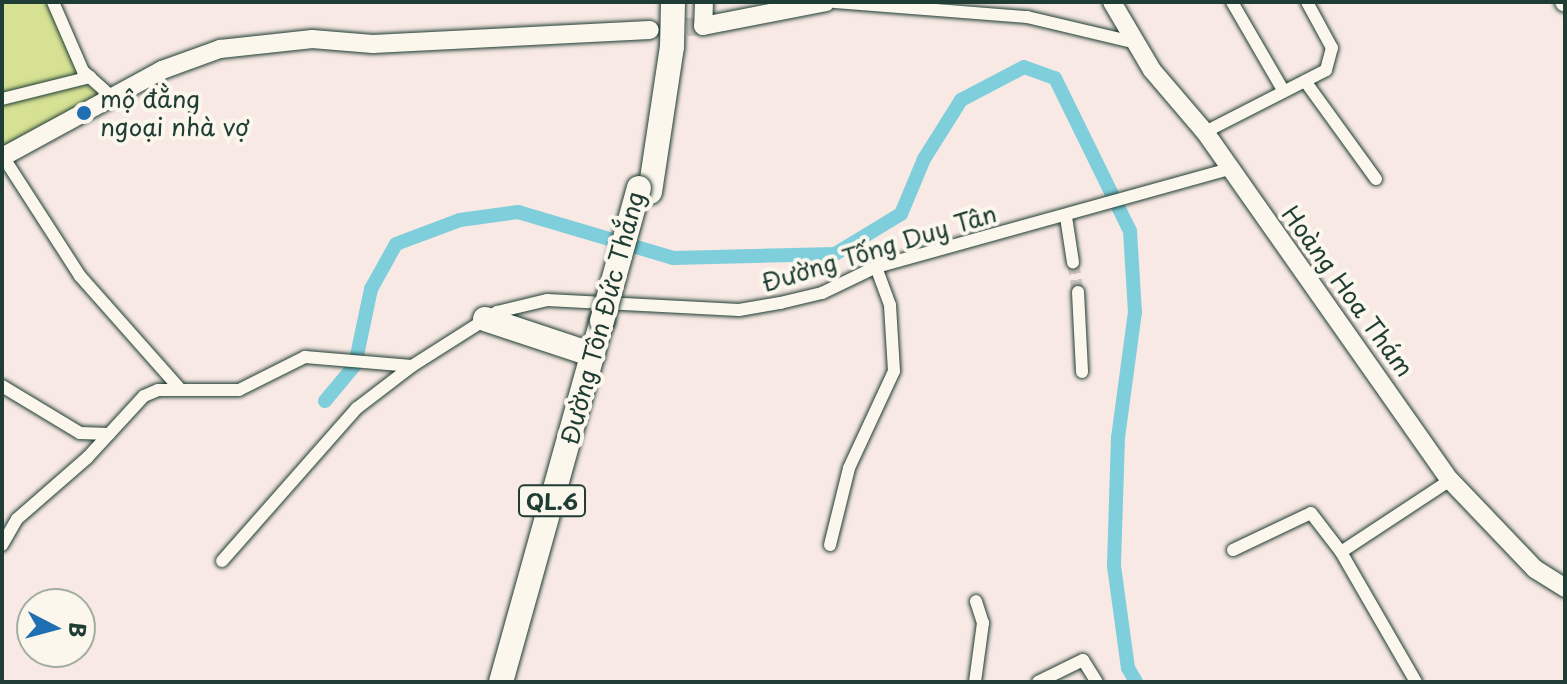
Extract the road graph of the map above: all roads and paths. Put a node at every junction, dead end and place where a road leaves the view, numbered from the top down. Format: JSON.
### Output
{"nodes":[{"id":1,"x":53,"y":2,"type":"edge"},
{"id":2,"x":673,"y":2,"type":"edge"},
{"id":3,"x":704,"y":2,"type":"edge"},
{"id":4,"x":826,"y":2,"type":"edge"},
{"id":5,"x":835,"y":2,"type":"edge"},
{"id":6,"x":1112,"y":2,"type":"edge"},
{"id":7,"x":1232,"y":2,"type":"edge"},
{"id":8,"x":1307,"y":2,"type":"edge"},
{"id":9,"x":650,"y":30,"type":"tunnel mouth"},
{"id":10,"x":1133,"y":42,"type":"junction"},
{"id":11,"x":90,"y":77,"type":"junction"},
{"id":12,"x":1305,"y":81,"type":"junction"},
{"id":13,"x":1283,"y":90,"type":"junction"},
{"id":14,"x":112,"y":97,"type":"junction"},
{"id":15,"x":2,"y":99,"type":"edge"},
{"id":16,"x":1205,"y":132,"type":"junction"},
{"id":17,"x":4,"y":155,"type":"edge"},
{"id":18,"x":1230,"y":169,"type":"junction"},
{"id":19,"x":1376,"y":179,"type":"dead end"},
{"id":20,"x":1066,"y":217,"type":"junction"},
{"id":21,"x":1073,"y":262,"type":"tunnel mouth"},
{"id":22,"x":876,"y":267,"type":"junction"},
{"id":23,"x":1078,"y":292,"type":"tunnel mouth"},
{"id":24,"x":485,"y":319,"type":"junction"},
{"id":25,"x":608,"y":322,"type":"junction"},
{"id":26,"x":593,"y":355,"type":"junction"},
{"id":27,"x":412,"y":366,"type":"junction"},
{"id":28,"x":1082,"y":372,"type":"dead end"},
{"id":29,"x":2,"y":386,"type":"edge"},
{"id":30,"x":180,"y":389,"type":"junction"},
{"id":31,"x":109,"y":434,"type":"junction"},
{"id":32,"x":1450,"y":480,"type":"junction"},
{"id":33,"x":2,"y":545,"type":"edge"},
{"id":34,"x":830,"y":545,"type":"dead end"},
{"id":35,"x":1233,"y":550,"type":"dead end"},
{"id":36,"x":1341,"y":552,"type":"junction"},
{"id":37,"x":222,"y":561,"type":"dead end"},
{"id":38,"x":1565,"y":588,"type":"edge"},
{"id":39,"x":976,"y":601,"type":"dead end"},
{"id":40,"x":501,"y":682,"type":"edge"},
{"id":41,"x":517,"y":682,"type":"edge"},
{"id":42,"x":975,"y":682,"type":"edge"},
{"id":43,"x":1038,"y":682,"type":"edge"},
{"id":44,"x":1097,"y":682,"type":"edge"},
{"id":45,"x":1416,"y":682,"type":"edge"}],
"edges":[{"from":1,"to":11,"type":"street"},
{"from":2,"to":25,"type":"highway","name":"Đường Tôn Đức Thắng","number":"QL.6","bridge":true},
{"from":3,"to":4,"type":"street"},
{"from":5,"to":10,"type":"street"},
{"from":6,"to":10,"type":"street","name":"Hoàng Hoa Thám"},
{"from":7,"to":13,"type":"street"},
{"from":8,"to":12,"type":"street"},
{"from":9,"to":14,"type":"street"},
{"from":10,"to":16,"type":"street","name":"Hoàng Hoa Thám"},
{"from":11,"to":14,"type":"street"},
{"from":11,"to":15,"type":"street"},
{"from":12,"to":13,"type":"street"},
{"from":12,"to":19,"type":"street"},
{"from":13,"to":16,"type":"street"},
{"from":14,"to":17,"type":"street"},
{"from":16,"to":18,"type":"street","name":"Hoàng Hoa Thám"},
{"from":17,"to":30,"type":"street"},
{"from":18,"to":20,"type":"street","name":"Đường Tống Duy Tân"},
{"from":18,"to":32,"type":"street","name":"Hoàng Hoa Thám"},
{"from":20,"to":21,"type":"street"},
{"from":20,"to":22,"type":"street","name":"Đường Tống Duy Tân"},
{"from":22,"to":24,"type":"street","name":"Đường Tống Duy Tân"},
{"from":22,"to":34,"type":"street"},
{"from":23,"to":28,"type":"street"},
{"from":24,"to":26,"type":"highway"},
{"from":24,"to":27,"type":"street","name":"Đường Tống Duy Tân"},
{"from":25,"to":26,"type":"highway","name":"Đường Tôn Đức Thắng","number":"QL.6"},
{"from":25,"to":41,"type":"highway","name":"Đường Tôn Đức Thắng","number":"QL.6"},
{"from":26,"to":40,"type":"highway","name":"Đường Tôn Đức Thắng","number":"QL.6"},
{"from":27,"to":30,"type":"street"},
{"from":27,"to":37,"type":"street","name":"Đường Tống Duy Tân"},
{"from":29,"to":31,"type":"street"},
{"from":30,"to":31,"type":"street"},
{"from":31,"to":33,"type":"street"},
{"from":32,"to":36,"type":"street"},
{"from":32,"to":38,"type":"street","name":"Hoàng Hoa Thám"},
{"from":35,"to":36,"type":"street"},
{"from":36,"to":45,"type":"street"},
{"from":39,"to":42,"type":"street"},
{"from":43,"to":44,"type":"street"}]}
